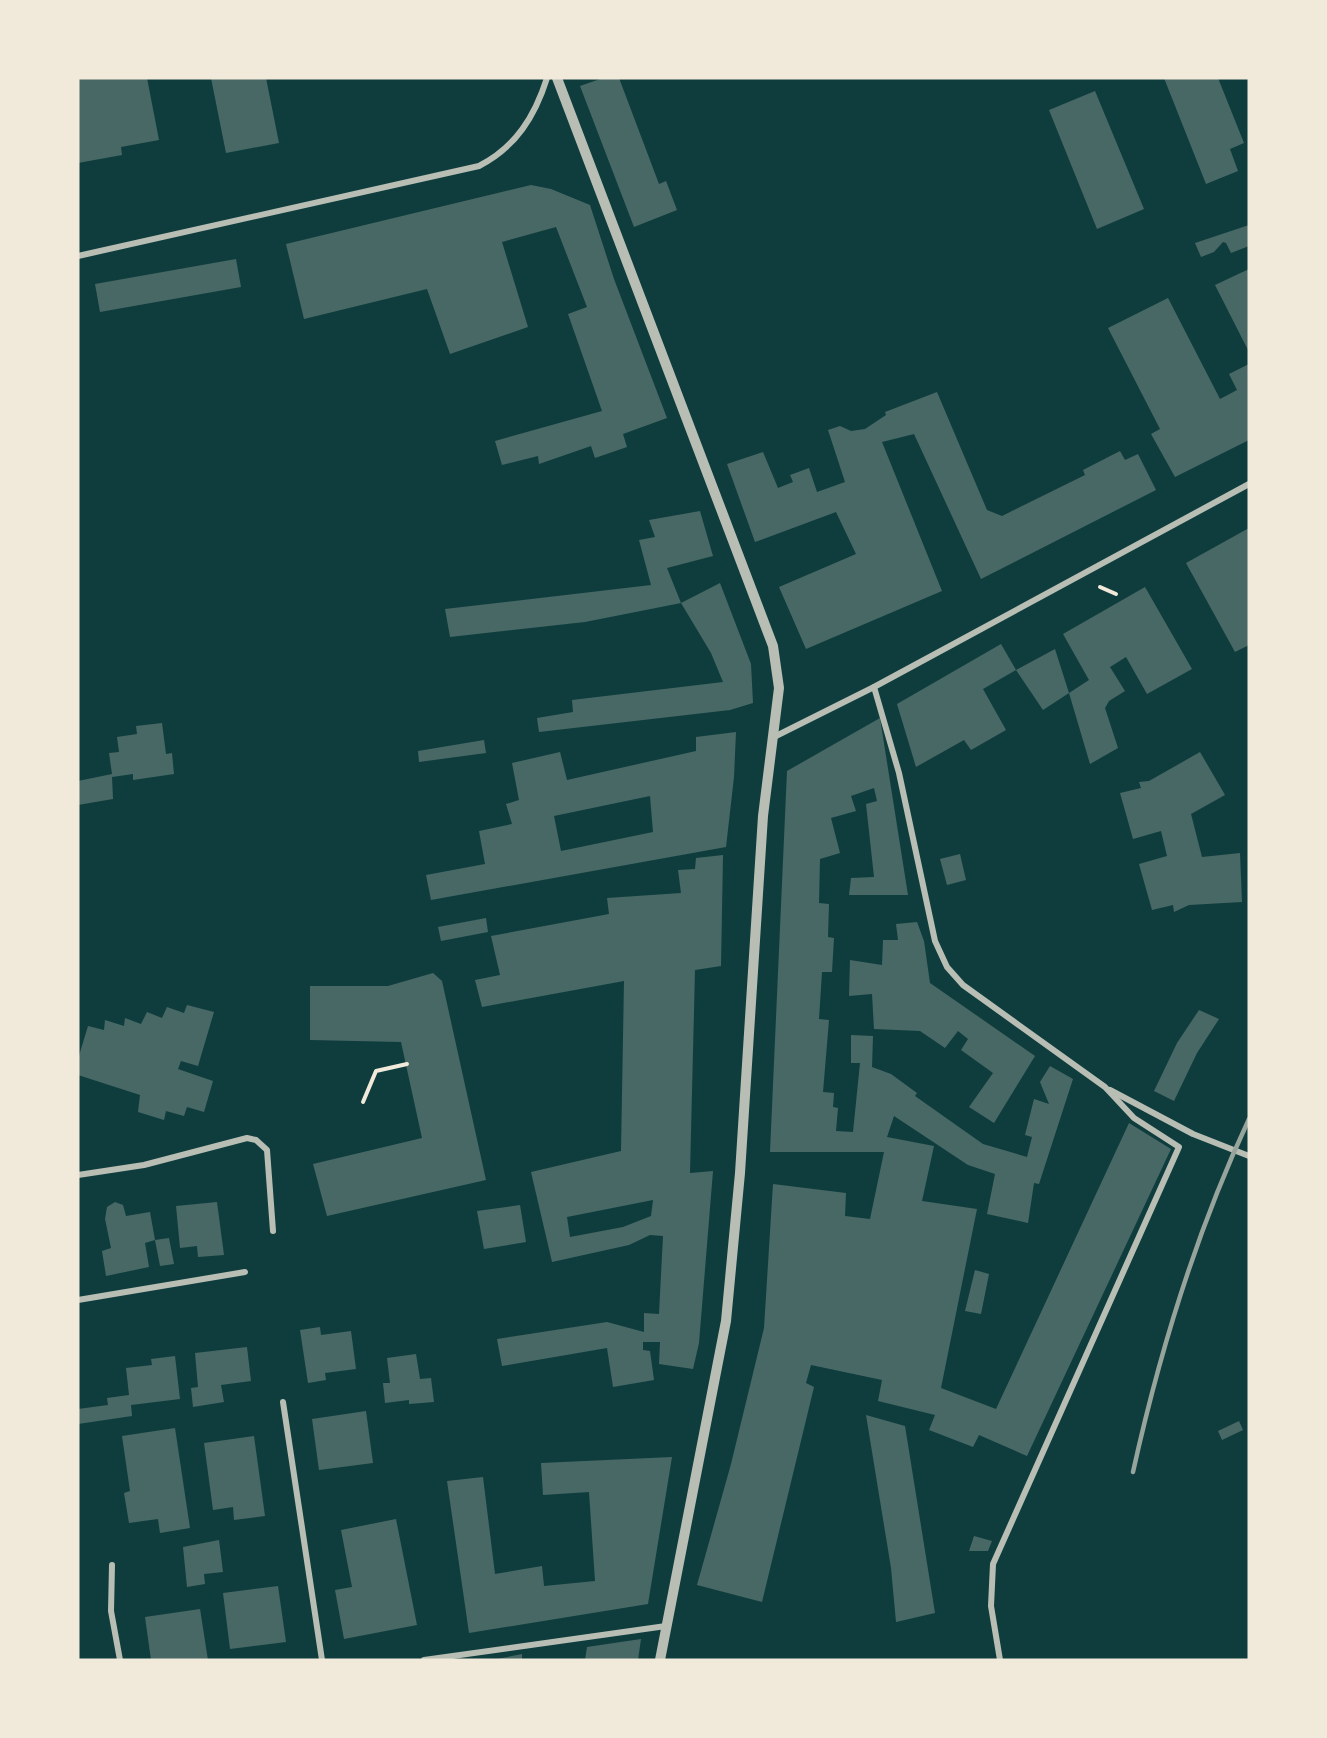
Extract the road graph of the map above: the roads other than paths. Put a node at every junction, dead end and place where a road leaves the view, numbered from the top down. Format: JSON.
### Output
{"nodes":[{"id":1,"x":548,"y":78,"type":"edge"},
{"id":2,"x":557,"y":78,"type":"edge"},
{"id":3,"x":78,"y":256,"type":"edge"},
{"id":4,"x":1249,"y":484,"type":"edge"},
{"id":5,"x":874,"y":687,"type":"junction"},
{"id":6,"x":774,"y":737,"type":"junction"},
{"id":7,"x":1104,"y":1087,"type":"junction"},
{"id":8,"x":1249,"y":1156,"type":"edge"},
{"id":9,"x":78,"y":1175,"type":"edge"},
{"id":10,"x":273,"y":1231,"type":"dead end"},
{"id":11,"x":245,"y":1272,"type":"dead end"},
{"id":12,"x":78,"y":1300,"type":"edge"},
{"id":13,"x":283,"y":1402,"type":"dead end"},
{"id":14,"x":112,"y":1565,"type":"dead end"},
{"id":15,"x":666,"y":1626,"type":"junction"},
{"id":16,"x":120,"y":1660,"type":"edge"},
{"id":17,"x":322,"y":1660,"type":"edge"},
{"id":18,"x":424,"y":1660,"type":"edge"},
{"id":19,"x":660,"y":1660,"type":"edge"},
{"id":20,"x":1000,"y":1660,"type":"edge"}],
"edges":[{"from":1,"to":3,"type":"street"},
{"from":2,"to":6,"type":"street"},
{"from":4,"to":5,"type":"street"},
{"from":5,"to":6,"type":"street"},
{"from":5,"to":7,"type":"street"},
{"from":6,"to":15,"type":"street"},
{"from":7,"to":8,"type":"street"},
{"from":7,"to":20,"type":"street"},
{"from":9,"to":10,"type":"street"},
{"from":11,"to":12,"type":"street"},
{"from":13,"to":17,"type":"street"},
{"from":14,"to":16,"type":"street"},
{"from":15,"to":18,"type":"street"},
{"from":15,"to":19,"type":"street"}]}
